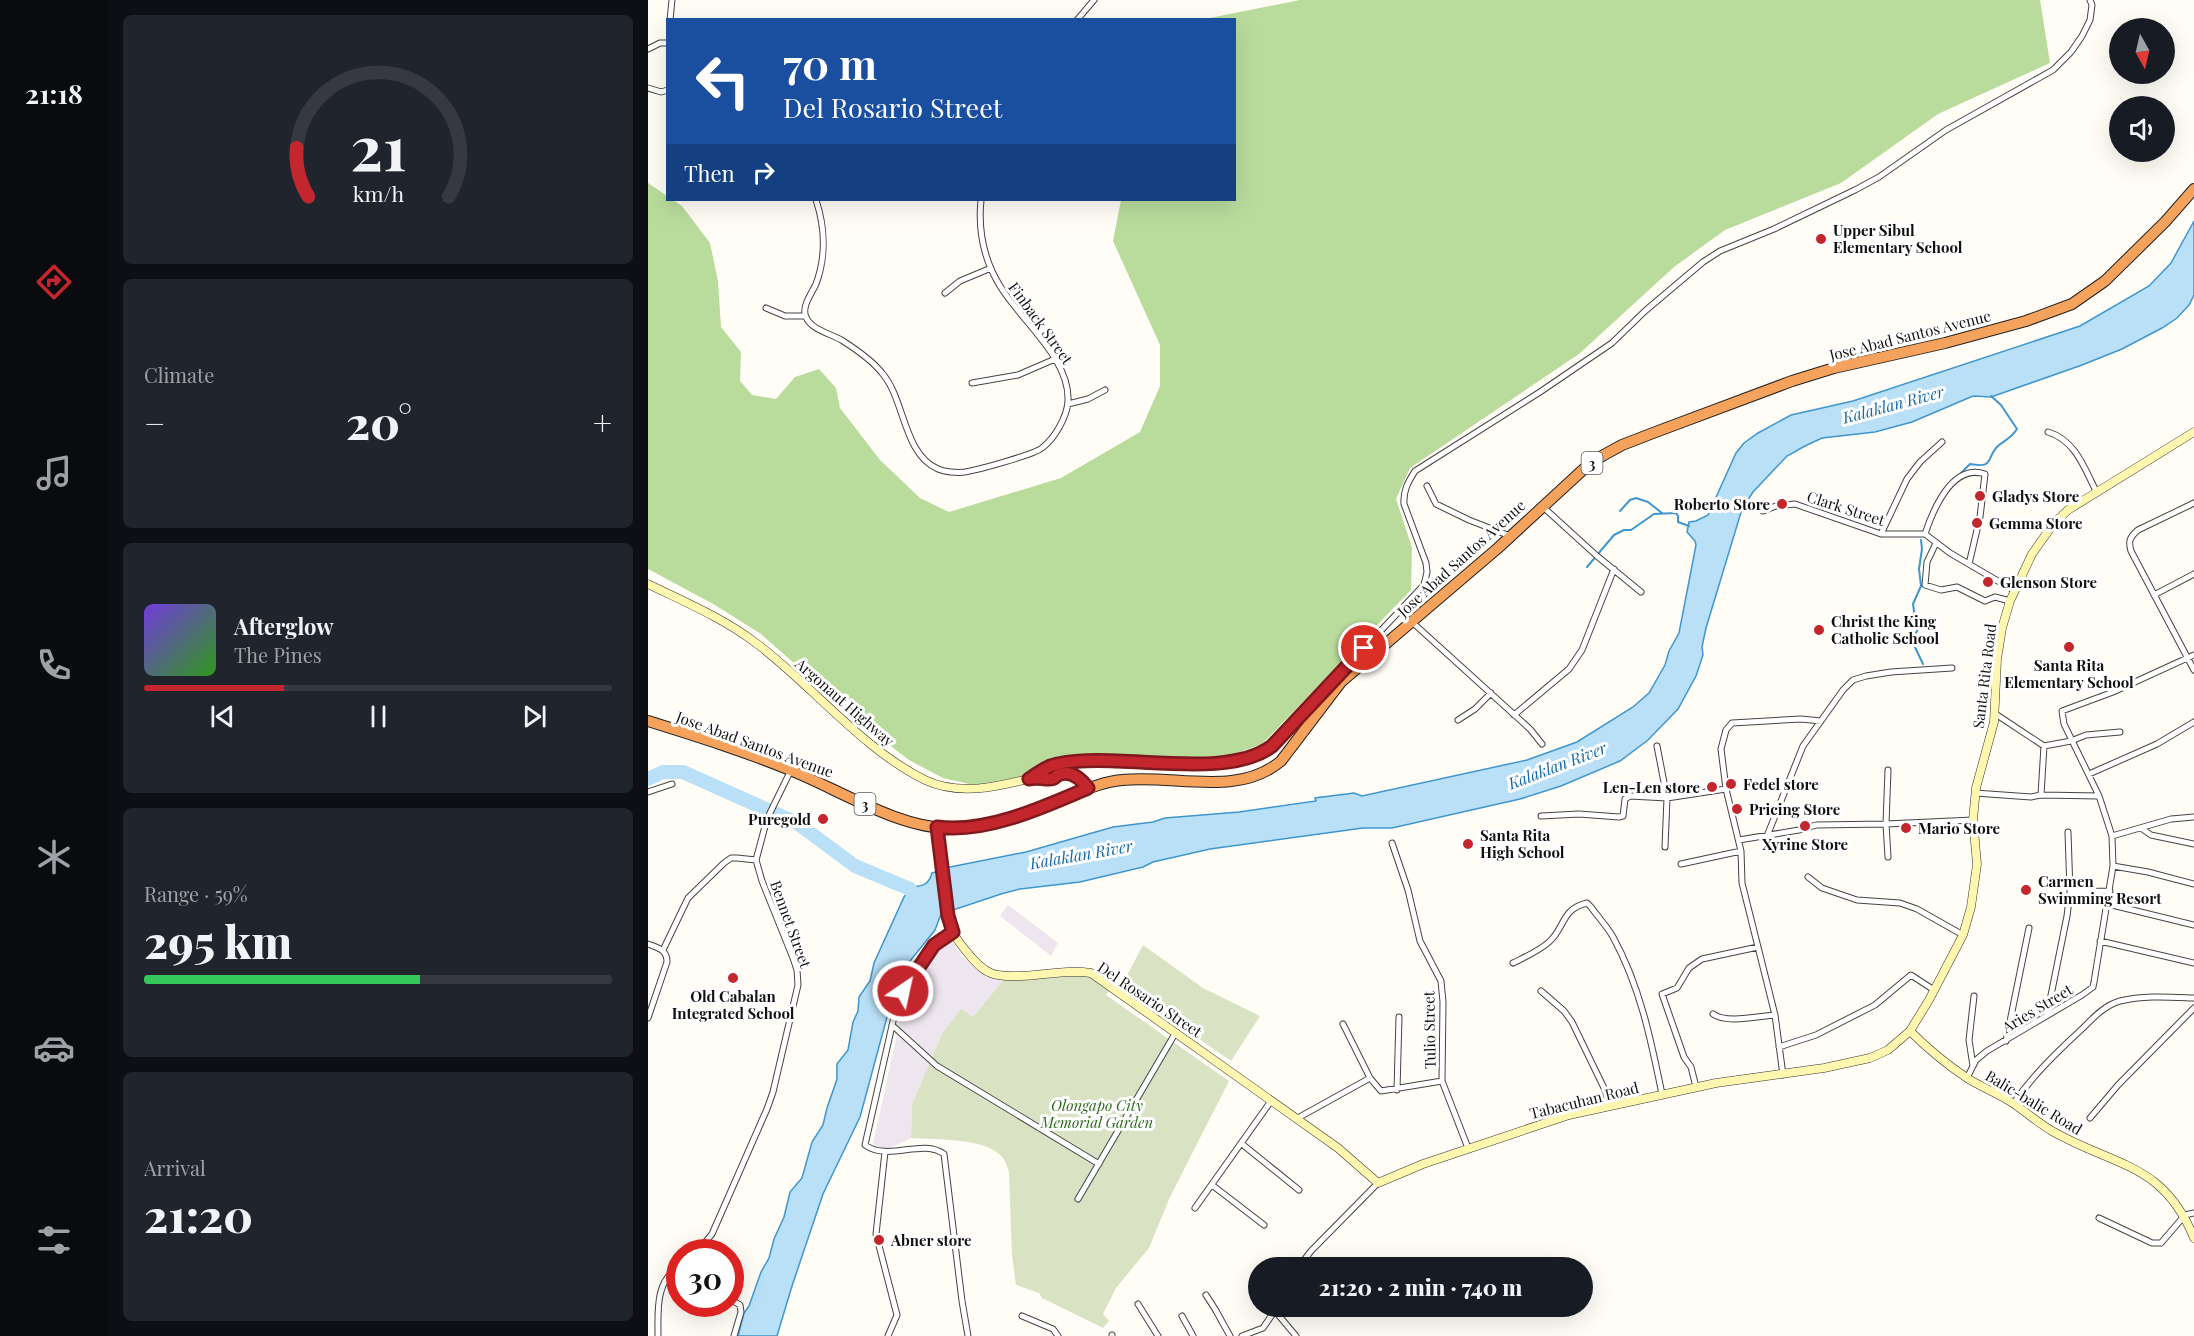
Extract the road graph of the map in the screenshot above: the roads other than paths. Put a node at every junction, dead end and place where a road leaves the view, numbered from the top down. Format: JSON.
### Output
{"nodes":[{"id":1,"x":672,"y":0,"type":"edge"},
{"id":2,"x":1094,"y":0,"type":"edge"},
{"id":3,"x":2090,"y":0,"type":"edge"},
{"id":4,"x":670,"y":18,"type":"edge"},
{"id":5,"x":1079,"y":18,"type":"edge"},
{"id":6,"x":666,"y":43,"type":"edge"},
{"id":7,"x":648,"y":49,"type":"edge"},
{"id":8,"x":648,"y":88,"type":"edge"},
{"id":9,"x":666,"y":91,"type":"edge"},
{"id":10,"x":2194,"y":189,"type":"edge"},
{"id":11,"x":816,"y":201,"type":"edge"},
{"id":12,"x":981,"y":201,"type":"edge"},
{"id":13,"x":991,"y":268,"type":"junction"},
{"id":14,"x":945,"y":293,"type":"dead end"},
{"id":15,"x":766,"y":308,"type":"dead end"},
{"id":16,"x":805,"y":316,"type":"junction"},
{"id":17,"x":1055,"y":359,"type":"junction"},
{"id":18,"x":972,"y":383,"type":"dead end"},
{"id":19,"x":1104,"y":390,"type":"dead end"},
{"id":20,"x":1068,"y":404,"type":"junction"},
{"id":21,"x":2048,"y":432,"type":"dead end"},
{"id":22,"x":2194,"y":432,"type":"edge"},
{"id":23,"x":1942,"y":442,"type":"dead end"},
{"id":24,"x":1427,"y":486,"type":"dead end"},
{"id":25,"x":2096,"y":491,"type":"junction"},
{"id":26,"x":2194,"y":503,"type":"edge"},
{"id":27,"x":1542,"y":506,"type":"junction"},
{"id":28,"x":1763,"y":511,"type":"dead end"},
{"id":29,"x":1881,"y":534,"type":"junction"},
{"id":30,"x":1925,"y":534,"type":"junction"},
{"id":31,"x":1510,"y":536,"type":"junction"},
{"id":32,"x":1936,"y":543,"type":"junction"},
{"id":33,"x":1969,"y":564,"type":"junction"},
{"id":34,"x":1614,"y":569,"type":"junction"},
{"id":35,"x":2194,"y":574,"type":"edge"},
{"id":36,"x":648,"y":584,"type":"edge"},
{"id":37,"x":2015,"y":591,"type":"junction"},
{"id":38,"x":1641,"y":592,"type":"dead end"},
{"id":39,"x":2154,"y":595,"type":"junction"},
{"id":40,"x":2010,"y":601,"type":"junction"},
{"id":41,"x":1413,"y":621,"type":"junction"},
{"id":42,"x":2194,"y":655,"type":"edge"},
{"id":43,"x":2187,"y":658,"type":"junction"},
{"id":44,"x":1952,"y":668,"type":"dead end"},
{"id":45,"x":2194,"y":670,"type":"edge"},
{"id":46,"x":1491,"y":693,"type":"junction"},
{"id":47,"x":1994,"y":713,"type":"junction"},
{"id":48,"x":1514,"y":715,"type":"junction"},
{"id":49,"x":1458,"y":720,"type":"dead end"},
{"id":50,"x":648,"y":721,"type":"edge"},
{"id":51,"x":1821,"y":721,"type":"junction"},
{"id":52,"x":2194,"y":722,"type":"edge"},
{"id":53,"x":2120,"y":732,"type":"dead end"},
{"id":54,"x":2071,"y":741,"type":"junction"},
{"id":55,"x":1542,"y":744,"type":"dead end"},
{"id":56,"x":1657,"y":746,"type":"dead end"},
{"id":57,"x":2044,"y":746,"type":"junction"},
{"id":58,"x":791,"y":770,"type":"junction"},
{"id":59,"x":1888,"y":770,"type":"dead end"},
{"id":60,"x":2089,"y":774,"type":"junction"},
{"id":61,"x":1029,"y":779,"type":"junction"},
{"id":62,"x":672,"y":784,"type":"dead end"},
{"id":63,"x":1088,"y":788,"type":"junction"},
{"id":64,"x":1726,"y":789,"type":"junction"},
{"id":65,"x":648,"y":792,"type":"edge"},
{"id":66,"x":1976,"y":793,"type":"junction"},
{"id":67,"x":2041,"y":795,"type":"junction"},
{"id":68,"x":2099,"y":796,"type":"junction"},
{"id":69,"x":1667,"y":798,"type":"junction"},
{"id":70,"x":1541,"y":816,"type":"dead end"},
{"id":71,"x":2194,"y":817,"type":"edge"},
{"id":72,"x":1973,"y":820,"type":"junction"},
{"id":73,"x":1886,"y":824,"type":"junction"},
{"id":74,"x":937,"y":827,"type":"junction"},
{"id":75,"x":2141,"y":828,"type":"junction"},
{"id":76,"x":2068,"y":831,"type":"dead end"},
{"id":77,"x":1767,"y":836,"type":"junction"},
{"id":78,"x":2112,"y":836,"type":"junction"},
{"id":79,"x":1739,"y":840,"type":"junction"},
{"id":80,"x":1392,"y":843,"type":"dead end"},
{"id":81,"x":2194,"y":844,"type":"edge"},
{"id":82,"x":1665,"y":847,"type":"dead end"},
{"id":83,"x":1741,"y":851,"type":"junction"},
{"id":84,"x":1888,"y":857,"type":"dead end"},
{"id":85,"x":756,"y":860,"type":"junction"},
{"id":86,"x":1681,"y":864,"type":"dead end"},
{"id":87,"x":2113,"y":866,"type":"junction"},
{"id":88,"x":1808,"y":877,"type":"dead end"},
{"id":89,"x":2194,"y":884,"type":"edge"},
{"id":90,"x":2110,"y":891,"type":"junction"},
{"id":91,"x":2070,"y":892,"type":"junction"},
{"id":92,"x":2108,"y":904,"type":"junction"},
{"id":93,"x":2194,"y":925,"type":"edge"},
{"id":94,"x":2029,"y":928,"type":"dead end"},
{"id":95,"x":953,"y":932,"type":"junction"},
{"id":96,"x":1963,"y":935,"type":"junction"},
{"id":97,"x":2100,"y":941,"type":"junction"},
{"id":98,"x":648,"y":944,"type":"edge"},
{"id":99,"x":1758,"y":947,"type":"junction"},
{"id":100,"x":663,"y":950,"type":"junction"},
{"id":101,"x":1513,"y":963,"type":"dead end"},
{"id":102,"x":2194,"y":963,"type":"edge"},
{"id":103,"x":1934,"y":990,"type":"junction"},
{"id":104,"x":1541,"y":991,"type":"dead end"},
{"id":105,"x":1974,"y":996,"type":"dead end"},
{"id":106,"x":2194,"y":998,"type":"edge"},
{"id":107,"x":2194,"y":1008,"type":"edge"},
{"id":108,"x":1713,"y":1014,"type":"dead end"},
{"id":109,"x":1775,"y":1015,"type":"junction"},
{"id":110,"x":2047,"y":1015,"type":"junction"},
{"id":111,"x":1400,"y":1017,"type":"dead end"},
{"id":112,"x":648,"y":1018,"type":"edge"},
{"id":113,"x":1343,"y":1024,"type":"dead end"},
{"id":114,"x":892,"y":1025,"type":"junction"},
{"id":115,"x":1910,"y":1031,"type":"junction"},
{"id":116,"x":1176,"y":1032,"type":"junction"},
{"id":117,"x":2006,"y":1041,"type":"junction"},
{"id":118,"x":1779,"y":1047,"type":"junction"},
{"id":119,"x":1973,"y":1066,"type":"junction"},
{"id":120,"x":1783,"y":1075,"type":"junction"},
{"id":121,"x":1370,"y":1078,"type":"junction"},
{"id":122,"x":1967,"y":1078,"type":"junction"},
{"id":123,"x":1442,"y":1081,"type":"junction"},
{"id":124,"x":1696,"y":1087,"type":"junction"},
{"id":125,"x":1397,"y":1090,"type":"junction"},
{"id":126,"x":1662,"y":1094,"type":"junction"},
{"id":127,"x":1271,"y":1101,"type":"junction"},
{"id":128,"x":2013,"y":1104,"type":"junction"},
{"id":129,"x":1609,"y":1107,"type":"junction"},
{"id":130,"x":2090,"y":1118,"type":"dead end"},
{"id":131,"x":1296,"y":1119,"type":"junction"},
{"id":132,"x":1242,"y":1144,"type":"junction"},
{"id":133,"x":1468,"y":1148,"type":"junction"},
{"id":134,"x":885,"y":1152,"type":"junction"},
{"id":135,"x":1099,"y":1164,"type":"junction"},
{"id":136,"x":1378,"y":1183,"type":"junction"},
{"id":137,"x":1212,"y":1185,"type":"junction"},
{"id":138,"x":1299,"y":1190,"type":"dead end"},
{"id":139,"x":1078,"y":1199,"type":"dead end"},
{"id":140,"x":1196,"y":1208,"type":"dead end"},
{"id":141,"x":2194,"y":1213,"type":"edge"},
{"id":142,"x":2185,"y":1215,"type":"junction"},
{"id":143,"x":2099,"y":1218,"type":"dead end"},
{"id":144,"x":1264,"y":1225,"type":"dead end"},
{"id":145,"x":2194,"y":1238,"type":"edge"},
{"id":146,"x":708,"y":1239,"type":"edge"},
{"id":147,"x":1306,"y":1257,"type":"edge"},
{"id":148,"x":666,"y":1277,"type":"edge"},
{"id":149,"x":1206,"y":1295,"type":"dead end"},
{"id":150,"x":1138,"y":1304,"type":"dead end"},
{"id":151,"x":1022,"y":1316,"type":"dead end"},
{"id":152,"x":1182,"y":1316,"type":"dead end"},
{"id":153,"x":740,"y":1317,"type":"edge"},
{"id":154,"x":1271,"y":1317,"type":"edge"},
{"id":155,"x":1282,"y":1317,"type":"edge"},
{"id":156,"x":658,"y":1336,"type":"edge"},
{"id":157,"x":734,"y":1336,"type":"edge"},
{"id":158,"x":888,"y":1336,"type":"edge"},
{"id":159,"x":968,"y":1336,"type":"edge"},
{"id":160,"x":1058,"y":1336,"type":"edge"},
{"id":161,"x":1158,"y":1336,"type":"edge"},
{"id":162,"x":1193,"y":1336,"type":"edge"},
{"id":163,"x":1230,"y":1336,"type":"edge"},
{"id":164,"x":1242,"y":1336,"type":"edge"},
{"id":165,"x":1296,"y":1336,"type":"edge"}],
"edges":[{"from":1,"to":4,"type":"street"},
{"from":2,"to":5,"type":"street"},
{"from":3,"to":61,"type":"street"},
{"from":6,"to":7,"type":"street"},
{"from":8,"to":9,"type":"street"},
{"from":10,"to":27,"type":"highway","name":"Jose Abad Santos Avenue","number":"3"},
{"from":11,"to":16,"type":"street"},
{"from":12,"to":13,"type":"street","name":"Finback Street"},
{"from":13,"to":14,"type":"street"},
{"from":13,"to":17,"type":"street","name":"Finback Street"},
{"from":15,"to":16,"type":"street"},
{"from":16,"to":20,"type":"street"},
{"from":17,"to":18,"type":"street"},
{"from":17,"to":20,"type":"street","name":"Finback Street"},
{"from":19,"to":20,"type":"street"},
{"from":21,"to":25,"type":"street"},
{"from":22,"to":25,"type":"main road","name":"Santa Rita Road"},
{"from":23,"to":29,"type":"street"},
{"from":24,"to":31,"type":"street"},
{"from":25,"to":37,"type":"main road","name":"Santa Rita Road"},
{"from":26,"to":39,"type":"street"},
{"from":27,"to":31,"type":"highway","name":"Jose Abad Santos Avenue","number":"3"},
{"from":27,"to":34,"type":"street"},
{"from":28,"to":29,"type":"street","name":"Clark Street"},
{"from":29,"to":30,"type":"street","name":"Clark Street"},
{"from":30,"to":32,"type":"street"},
{"from":30,"to":33,"type":"street"},
{"from":31,"to":41,"type":"highway","name":"Jose Abad Santos Avenue","number":"3"},
{"from":32,"to":33,"type":"street"},
{"from":32,"to":40,"type":"street"},
{"from":33,"to":37,"type":"street"},
{"from":34,"to":38,"type":"street"},
{"from":34,"to":48,"type":"street"},
{"from":35,"to":39,"type":"street"},
{"from":36,"to":61,"type":"main road","name":"Argonaut Highway"},
{"from":37,"to":40,"type":"main road","name":"Santa Rita Road"},
{"from":39,"to":43,"type":"street"},
{"from":40,"to":47,"type":"main road","name":"Santa Rita Road"},
{"from":41,"to":46,"type":"street"},
{"from":41,"to":63,"type":"highway","name":"Jose Abad Santos Avenue","number":"3"},
{"from":42,"to":43,"type":"street"},
{"from":43,"to":45,"type":"street"},
{"from":43,"to":54,"type":"street","name":"Aries Street"},
{"from":44,"to":51,"type":"street"},
{"from":46,"to":48,"type":"street"},
{"from":46,"to":49,"type":"street"},
{"from":47,"to":57,"type":"street"},
{"from":47,"to":66,"type":"main road","name":"Santa Rita Road"},
{"from":48,"to":55,"type":"street"},
{"from":50,"to":58,"type":"highway","name":"Jose Abad Santos Avenue","number":"3"},
{"from":51,"to":64,"type":"street"},
{"from":51,"to":77,"type":"street"},
{"from":52,"to":60,"type":"street"},
{"from":53,"to":54,"type":"street"},
{"from":54,"to":57,"type":"street"},
{"from":54,"to":60,"type":"street","name":"Aries Street"},
{"from":56,"to":69,"type":"street"},
{"from":57,"to":67,"type":"street"},
{"from":58,"to":74,"type":"highway","name":"Jose Abad Santos Avenue","number":"3"},
{"from":58,"to":85,"type":"street"},
{"from":59,"to":73,"type":"street"},
{"from":60,"to":68,"type":"street","name":"Aries Street"},
{"from":61,"to":63,"type":"main road","name":"Argonaut Highway"},
{"from":62,"to":65,"type":"street"},
{"from":63,"to":74,"type":"highway","name":"Jose Abad Santos Avenue","number":"3"},
{"from":64,"to":69,"type":"street"},
{"from":64,"to":79,"type":"street"},
{"from":66,"to":67,"type":"street"},
{"from":66,"to":72,"type":"main road","name":"Santa Rita Road"},
{"from":67,"to":68,"type":"street"},
{"from":68,"to":78,"type":"street","name":"Aries Street"},
{"from":69,"to":70,"type":"street"},
{"from":69,"to":82,"type":"street"},
{"from":71,"to":75,"type":"street"},
{"from":72,"to":73,"type":"street"},
{"from":72,"to":96,"type":"main road","name":"Santa Rita Road"},
{"from":73,"to":77,"type":"street"},
{"from":73,"to":84,"type":"street"},
{"from":74,"to":95,"type":"main road","name":"Del Rosario Street"},
{"from":75,"to":78,"type":"street"},
{"from":75,"to":81,"type":"street"},
{"from":76,"to":91,"type":"street"},
{"from":77,"to":79,"type":"street"},
{"from":78,"to":87,"type":"street","name":"Aries Street"},
{"from":79,"to":83,"type":"street"},
{"from":80,"to":123,"type":"street","name":"Tulio Street"},
{"from":83,"to":86,"type":"street"},
{"from":83,"to":99,"type":"street"},
{"from":85,"to":100,"type":"street"},
{"from":85,"to":146,"type":"street","name":"Bennet Street"},
{"from":87,"to":89,"type":"street"},
{"from":87,"to":90,"type":"street","name":"Aries Street"},
{"from":88,"to":96,"type":"street"},
{"from":90,"to":91,"type":"street"},
{"from":90,"to":92,"type":"street","name":"Aries Street"},
{"from":91,"to":110,"type":"street"},
{"from":92,"to":93,"type":"street"},
{"from":92,"to":97,"type":"street","name":"Aries Street"},
{"from":94,"to":117,"type":"street"},
{"from":95,"to":114,"type":"street"},
{"from":95,"to":116,"type":"main road","name":"Del Rosario Street"},
{"from":96,"to":103,"type":"main road","name":"Santa Rita Road"},
{"from":97,"to":102,"type":"street"},
{"from":97,"to":110,"type":"street","name":"Aries Street"},
{"from":98,"to":100,"type":"street"},
{"from":99,"to":109,"type":"street"},
{"from":99,"to":124,"type":"street"},
{"from":100,"to":112,"type":"street"},
{"from":101,"to":126,"type":"street"},
{"from":103,"to":115,"type":"main road","name":"Santa Rita Road"},
{"from":103,"to":118,"type":"street"},
{"from":104,"to":129,"type":"street"},
{"from":105,"to":119,"type":"street"},
{"from":106,"to":128,"type":"street"},
{"from":107,"to":130,"type":"street"},
{"from":108,"to":109,"type":"street"},
{"from":109,"to":118,"type":"street"},
{"from":110,"to":117,"type":"street","name":"Aries Street"},
{"from":111,"to":125,"type":"street"},
{"from":113,"to":121,"type":"street"},
{"from":114,"to":134,"type":"street"},
{"from":114,"to":135,"type":"street"},
{"from":115,"to":120,"type":"main road","name":"Tabacuhan Road"},
{"from":115,"to":122,"type":"main road","name":"Balic-balic Road"},
{"from":116,"to":127,"type":"main road","name":"Del Rosario Street"},
{"from":116,"to":135,"type":"street"},
{"from":117,"to":119,"type":"street","name":"Aries Street"},
{"from":118,"to":120,"type":"street"},
{"from":119,"to":122,"type":"street","name":"Aries Street"},
{"from":120,"to":124,"type":"main road","name":"Tabacuhan Road"},
{"from":121,"to":125,"type":"street"},
{"from":121,"to":131,"type":"street"},
{"from":122,"to":128,"type":"main road","name":"Balic-balic Road"},
{"from":123,"to":125,"type":"street"},
{"from":123,"to":133,"type":"street","name":"Tulio Street"},
{"from":124,"to":126,"type":"main road","name":"Tabacuhan Road"},
{"from":126,"to":129,"type":"main road","name":"Tabacuhan Road"},
{"from":127,"to":131,"type":"main road","name":"Del Rosario Street"},
{"from":127,"to":132,"type":"street"},
{"from":128,"to":142,"type":"main road","name":"Balic-balic Road"},
{"from":129,"to":133,"type":"main road","name":"Tabacuhan Road"},
{"from":131,"to":136,"type":"main road","name":"Del Rosario Street"},
{"from":132,"to":137,"type":"street"},
{"from":132,"to":138,"type":"street"},
{"from":133,"to":136,"type":"main road","name":"Tabacuhan Road"},
{"from":134,"to":158,"type":"street"},
{"from":134,"to":159,"type":"street"},
{"from":135,"to":139,"type":"street"},
{"from":136,"to":147,"type":"street","name":"Tabacuhan Road"},
{"from":137,"to":140,"type":"street"},
{"from":137,"to":144,"type":"street"},
{"from":141,"to":142,"type":"street"},
{"from":142,"to":143,"type":"street"},
{"from":142,"to":145,"type":"main road","name":"Balic-balic Road"},
{"from":148,"to":156,"type":"street"},
{"from":149,"to":163,"type":"street"},
{"from":150,"to":161,"type":"street"},
{"from":151,"to":160,"type":"street"},
{"from":152,"to":162,"type":"street"},
{"from":153,"to":157,"type":"street"},
{"from":154,"to":164,"type":"street"},
{"from":155,"to":165,"type":"street"}]}
